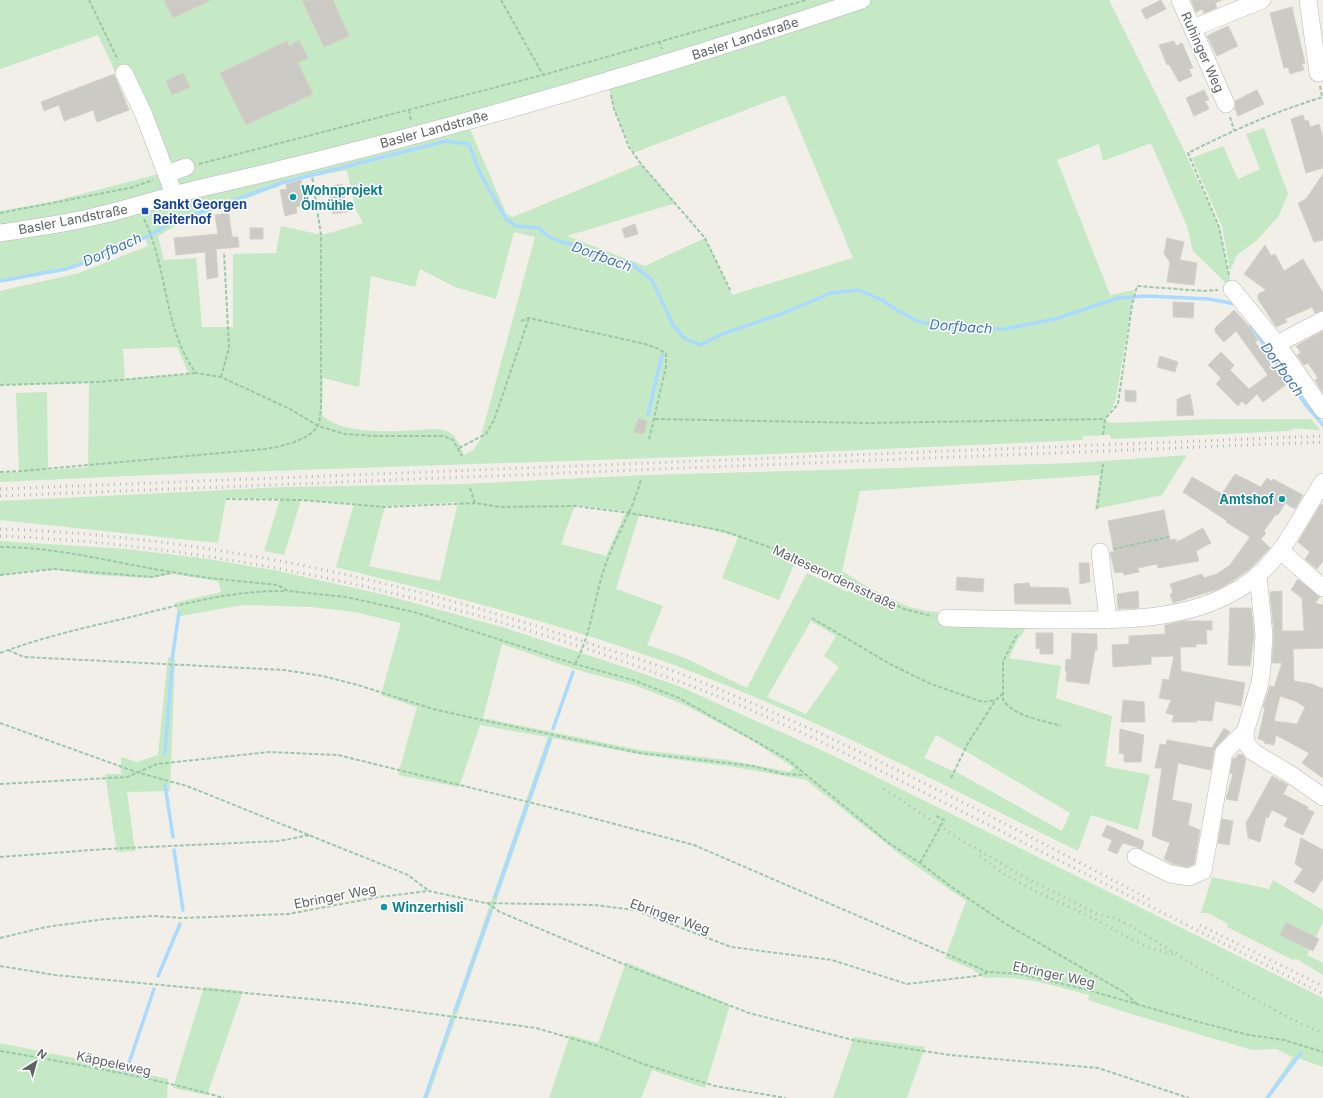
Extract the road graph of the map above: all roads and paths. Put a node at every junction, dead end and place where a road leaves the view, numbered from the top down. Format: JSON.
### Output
{"nodes":[{"id":1,"x":89,"y":0,"type":"edge"},
{"id":2,"x":501,"y":0,"type":"edge"},
{"id":3,"x":806,"y":0,"type":"edge"},
{"id":4,"x":862,"y":0,"type":"edge"},
{"id":5,"x":1180,"y":0,"type":"edge"},
{"id":6,"x":1262,"y":0,"type":"edge"},
{"id":7,"x":1308,"y":0,"type":"edge"},
{"id":8,"x":1193,"y":28,"type":"junction"},
{"id":9,"x":124,"y":73,"type":"joint"},
{"id":10,"x":1318,"y":73,"type":"dead end"},
{"id":11,"x":543,"y":75,"type":"junction"},
{"id":12,"x":607,"y":82,"type":"junction"},
{"id":13,"x":1323,"y":97,"type":"edge"},
{"id":14,"x":1226,"y":104,"type":"dead end"},
{"id":15,"x":186,"y":167,"type":"joint"},
{"id":16,"x":167,"y":174,"type":"junction"},
{"id":17,"x":312,"y":178,"type":"dead end"},
{"id":18,"x":174,"y":194,"type":"junction"},
{"id":19,"x":0,"y":214,"type":"edge"},
{"id":20,"x":148,"y":227,"type":"dead end"},
{"id":21,"x":0,"y":233,"type":"edge"},
{"id":22,"x":224,"y":252,"type":"dead end"},
{"id":23,"x":1232,"y":289,"type":"junction"},
{"id":24,"x":731,"y":292,"type":"dead end"},
{"id":25,"x":529,"y":318,"type":"junction"},
{"id":26,"x":1323,"y":320,"type":"edge"},
{"id":27,"x":521,"y":321,"type":"dead end"},
{"id":28,"x":1277,"y":344,"type":"junction"},
{"id":29,"x":196,"y":373,"type":"junction"},
{"id":30,"x":221,"y":377,"type":"junction"},
{"id":31,"x":0,"y":385,"type":"edge"},
{"id":32,"x":1323,"y":410,"type":"edge"},
{"id":33,"x":655,"y":419,"type":"junction"},
{"id":34,"x":1105,"y":419,"type":"junction"},
{"id":35,"x":318,"y":426,"type":"junction"},
{"id":36,"x":1103,"y":435,"type":"dead end"},
{"id":37,"x":649,"y":440,"type":"dead end"},
{"id":38,"x":458,"y":448,"type":"junction"},
{"id":39,"x":462,"y":456,"type":"dead end"},
{"id":40,"x":1103,"y":464,"type":"dead end"},
{"id":41,"x":0,"y":472,"type":"edge"},
{"id":42,"x":641,"y":479,"type":"dead end"},
{"id":43,"x":1323,"y":482,"type":"edge"},
{"id":44,"x":470,"y":488,"type":"dead end"},
{"id":45,"x":226,"y":499,"type":"dead end"},
{"id":46,"x":476,"y":502,"type":"junction"},
{"id":47,"x":1097,"y":509,"type":"dead end"},
{"id":48,"x":630,"y":513,"type":"junction"},
{"id":49,"x":1169,"y":537,"type":"dead end"},
{"id":50,"x":0,"y":547,"type":"edge"},
{"id":51,"x":1281,"y":551,"type":"junction"},
{"id":52,"x":1100,"y":552,"type":"joint"},
{"id":53,"x":171,"y":572,"type":"junction"},
{"id":54,"x":0,"y":575,"type":"edge"},
{"id":55,"x":1258,"y":575,"type":"junction"},
{"id":56,"x":1323,"y":588,"type":"edge"},
{"id":57,"x":288,"y":591,"type":"junction"},
{"id":58,"x":812,"y":618,"type":"dead end"},
{"id":59,"x":946,"y":618,"type":"joint"},
{"id":60,"x":1029,"y":620,"type":"junction"},
{"id":61,"x":1108,"y":620,"type":"junction"},
{"id":62,"x":8,"y":650,"type":"junction"},
{"id":63,"x":0,"y":653,"type":"edge"},
{"id":64,"x":575,"y":664,"type":"junction"},
{"id":65,"x":1002,"y":694,"type":"junction"},
{"id":66,"x":996,"y":700,"type":"junction"},
{"id":67,"x":0,"y":723,"type":"edge"},
{"id":68,"x":1061,"y":726,"type":"dead end"},
{"id":69,"x":1245,"y":732,"type":"junction"},
{"id":70,"x":136,"y":772,"type":"junction"},
{"id":71,"x":805,"y":775,"type":"junction"},
{"id":72,"x":951,"y":778,"type":"dead end"},
{"id":73,"x":0,"y":784,"type":"edge"},
{"id":74,"x":1323,"y":797,"type":"edge"},
{"id":75,"x":934,"y":815,"type":"dead end"},
{"id":76,"x":311,"y":835,"type":"junction"},
{"id":77,"x":0,"y":857,"type":"edge"},
{"id":78,"x":1136,"y":857,"type":"dead end"},
{"id":79,"x":920,"y":863,"type":"junction"},
{"id":80,"x":429,"y":891,"type":"junction"},
{"id":81,"x":486,"y":903,"type":"junction"},
{"id":82,"x":0,"y":938,"type":"edge"},
{"id":83,"x":0,"y":966,"type":"edge"},
{"id":84,"x":989,"y":972,"type":"junction"},
{"id":85,"x":1138,"y":1004,"type":"junction"},
{"id":86,"x":0,"y":1051,"type":"edge"},
{"id":87,"x":1323,"y":1052,"type":"edge"},
{"id":88,"x":224,"y":1098,"type":"edge"},
{"id":89,"x":786,"y":1098,"type":"edge"},
{"id":90,"x":1189,"y":1098,"type":"edge"}],
"edges":[{"from":1,"to":9,"type":"path"},
{"from":2,"to":11,"type":"path"},
{"from":3,"to":11,"type":"path"},
{"from":4,"to":12,"type":"street","name":"Basler Landstraße"},
{"from":5,"to":8,"type":"street","name":"Ruhinger Weg"},
{"from":6,"to":8,"type":"street"},
{"from":7,"to":10,"type":"street"},
{"from":8,"to":14,"type":"street","name":"Ruhinger Weg"},
{"from":9,"to":16,"type":"street"},
{"from":11,"to":15,"type":"path"},
{"from":12,"to":18,"type":"street","name":"Basler Landstraße"},
{"from":12,"to":24,"type":"path"},
{"from":13,"to":23,"type":"path"},
{"from":15,"to":16,"type":"street"},
{"from":16,"to":18,"type":"street"},
{"from":16,"to":19,"type":"path"},
{"from":17,"to":35,"type":"path"},
{"from":18,"to":21,"type":"street","name":"Basler Landstraße"},
{"from":20,"to":29,"type":"path"},
{"from":22,"to":30,"type":"path"},
{"from":23,"to":28,"type":"street"},
{"from":23,"to":34,"type":"path"},
{"from":25,"to":27,"type":"path"},
{"from":25,"to":33,"type":"path"},
{"from":25,"to":38,"type":"path"},
{"from":26,"to":28,"type":"street"},
{"from":28,"to":32,"type":"street"},
{"from":29,"to":30,"type":"path"},
{"from":29,"to":31,"type":"path"},
{"from":30,"to":35,"type":"path"},
{"from":33,"to":34,"type":"path"},
{"from":33,"to":37,"type":"path"},
{"from":34,"to":36,"type":"path"},
{"from":35,"to":38,"type":"path"},
{"from":35,"to":41,"type":"path"},
{"from":38,"to":39,"type":"path"},
{"from":40,"to":47,"type":"path"},
{"from":42,"to":48,"type":"path"},
{"from":43,"to":51,"type":"street"},
{"from":44,"to":46,"type":"path"},
{"from":45,"to":46,"type":"path","name":"Malteserordensstraße"},
{"from":46,"to":48,"type":"path","name":"Malteserordensstraße"},
{"from":48,"to":59,"type":"path","name":"Malteserordensstraße"},
{"from":48,"to":64,"type":"path"},
{"from":49,"to":52,"type":"path"},
{"from":50,"to":53,"type":"path"},
{"from":51,"to":55,"type":"street"},
{"from":51,"to":56,"type":"street"},
{"from":52,"to":61,"type":"street"},
{"from":53,"to":54,"type":"path"},
{"from":53,"to":57,"type":"path"},
{"from":55,"to":61,"type":"street"},
{"from":55,"to":69,"type":"street"},
{"from":57,"to":62,"type":"path"},
{"from":57,"to":64,"type":"path"},
{"from":58,"to":66,"type":"path"},
{"from":59,"to":60,"type":"street"},
{"from":60,"to":61,"type":"street"},
{"from":60,"to":65,"type":"path"},
{"from":62,"to":63,"type":"path"},
{"from":62,"to":71,"type":"path"},
{"from":64,"to":71,"type":"path"},
{"from":65,"to":66,"type":"path"},
{"from":65,"to":68,"type":"path"},
{"from":66,"to":72,"type":"path"},
{"from":67,"to":70,"type":"path"},
{"from":69,"to":74,"type":"street"},
{"from":69,"to":78,"type":"street"},
{"from":70,"to":73,"type":"path"},
{"from":70,"to":76,"type":"path"},
{"from":70,"to":84,"type":"path"},
{"from":71,"to":79,"type":"path"},
{"from":75,"to":79,"type":"path"},
{"from":76,"to":77,"type":"path"},
{"from":76,"to":80,"type":"path"},
{"from":79,"to":85,"type":"path"},
{"from":80,"to":81,"type":"path","name":"Ebringer Weg"},
{"from":80,"to":82,"type":"path","name":"Ebringer Weg"},
{"from":81,"to":84,"type":"path","name":"Ebringer Weg"},
{"from":81,"to":90,"type":"path"},
{"from":83,"to":89,"type":"path"},
{"from":84,"to":85,"type":"path","name":"Ebringer Weg"},
{"from":85,"to":87,"type":"path","name":"Ebringer Weg"},
{"from":86,"to":88,"type":"path","name":"Käppeleweg"}]}
